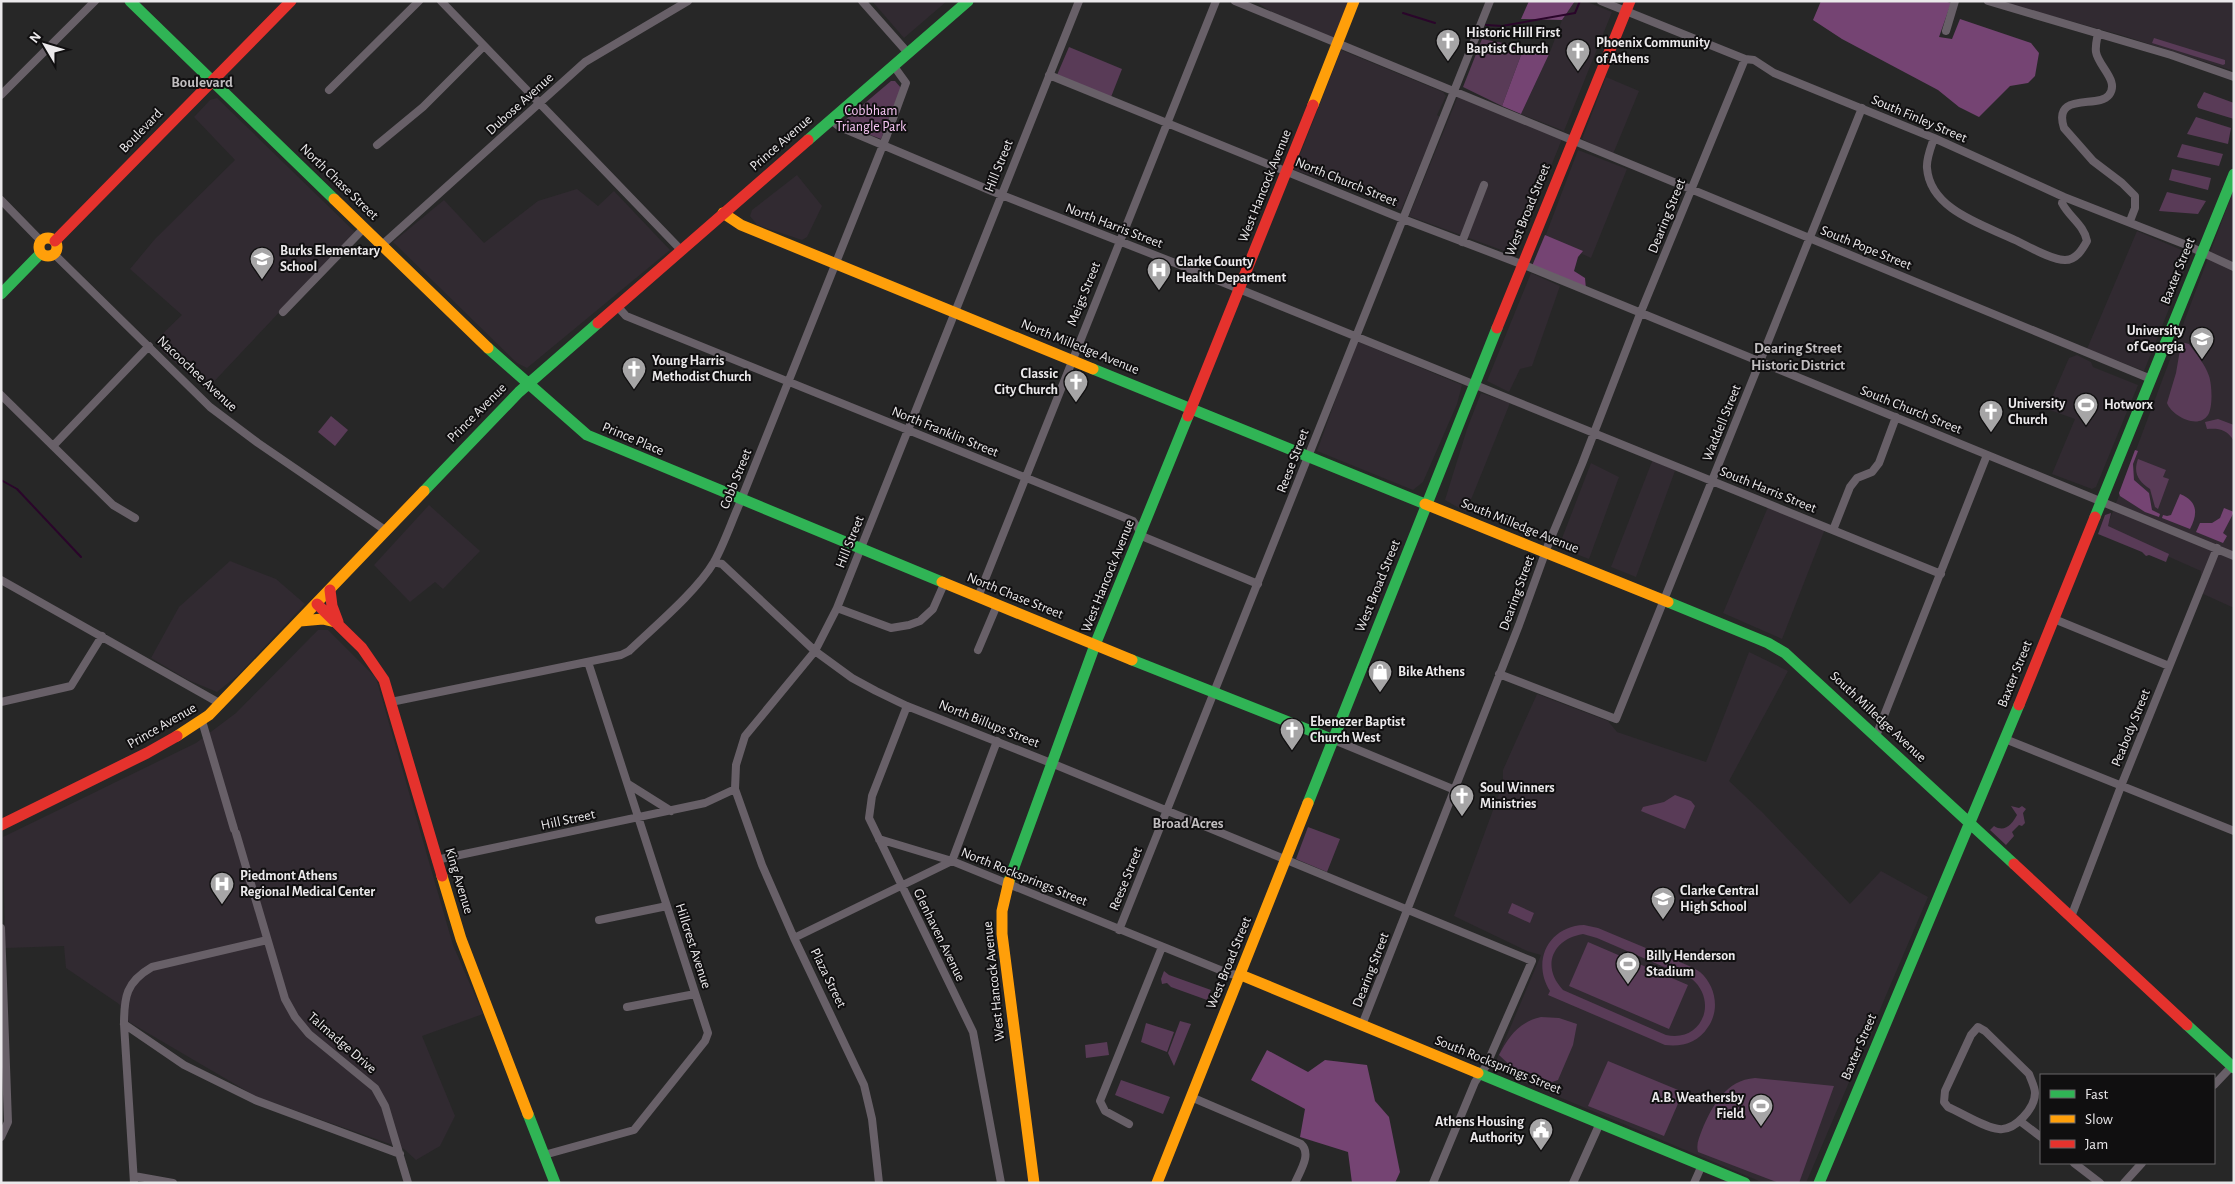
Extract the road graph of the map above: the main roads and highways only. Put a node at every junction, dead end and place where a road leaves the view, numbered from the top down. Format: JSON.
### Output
{"nodes":[{"id":1,"x":130,"y":1,"type":"edge"},
{"id":2,"x":291,"y":1,"type":"edge"},
{"id":3,"x":968,"y":1,"type":"edge"},
{"id":4,"x":1354,"y":1,"type":"edge"},
{"id":5,"x":1627,"y":6,"type":"edge"},
{"id":6,"x":211,"y":81,"type":"junction"},
{"id":7,"x":2234,"y":174,"type":"edge"},
{"id":8,"x":723,"y":214,"type":"junction"},
{"id":9,"x":54,"y":240,"type":"junction"},
{"id":10,"x":42,"y":253,"type":"junction"},
{"id":11,"x":1,"y":294,"type":"edge"},
{"id":12,"x":528,"y":383,"type":"junction"},
{"id":13,"x":1191,"y":408,"type":"junction"},
{"id":14,"x":741,"y":499,"type":"joint"},
{"id":15,"x":1426,"y":505,"type":"junction"},
{"id":16,"x":330,"y":590,"type":"junction"},
{"id":17,"x":317,"y":604,"type":"junction"},
{"id":18,"x":300,"y":621,"type":"junction"},
{"id":19,"x":339,"y":624,"type":"junction"},
{"id":20,"x":1096,"y":645,"type":"junction"},
{"id":21,"x":1334,"y":740,"type":"junction"},
{"id":22,"x":1971,"y":823,"type":"junction"},
{"id":23,"x":1,"y":825,"type":"edge"},
{"id":24,"x":1241,"y":975,"type":"junction"},
{"id":25,"x":2233,"y":1066,"type":"edge"},
{"id":26,"x":555,"y":1183,"type":"edge"},
{"id":27,"x":1034,"y":1183,"type":"edge"},
{"id":28,"x":1157,"y":1183,"type":"edge"},
{"id":29,"x":1745,"y":1183,"type":"edge"},
{"id":30,"x":1819,"y":1183,"type":"edge"}],
"edges":[{"from":1,"to":6,"type":"main road","name":"North Chase Street"},
{"from":2,"to":6,"type":"main road","name":"Boulevard"},
{"from":3,"to":8,"type":"main road","name":"Prince Avenue"},
{"from":4,"to":13,"type":"main road","name":"West Hancock Avenue"},
{"from":5,"to":15,"type":"main road","name":"West Broad Street"},
{"from":6,"to":9,"type":"main road","name":"Boulevard"},
{"from":6,"to":12,"type":"main road","name":"North Chase Street"},
{"from":7,"to":22,"type":"main road","name":"Baxter Street"},
{"from":8,"to":12,"type":"main road","name":"Prince Avenue"},
{"from":8,"to":13,"type":"main road","name":"North Milledge Avenue"},
{"from":9,"to":10,"type":"main road"},
{"from":9,"to":10,"type":"main road"},
{"from":10,"to":11,"type":"main road"},
{"from":12,"to":14,"type":"main road","name":"Prince Place"},
{"from":12,"to":16,"type":"main road","name":"Prince Avenue"},
{"from":13,"to":15,"type":"main road","name":"North Milledge Avenue"},
{"from":13,"to":20,"type":"main road","name":"West Hancock Avenue"},
{"from":14,"to":20,"type":"main road","name":"North Chase Street"},
{"from":15,"to":21,"type":"main road","name":"West Broad Street"},
{"from":15,"to":22,"type":"main road","name":"South Milledge Avenue"},
{"from":16,"to":17,"type":"main road","name":"Prince Avenue"},
{"from":16,"to":19,"type":"main road"},
{"from":17,"to":18,"type":"main road","name":"Prince Avenue"},
{"from":17,"to":19,"type":"main road","name":"King Avenue"},
{"from":18,"to":19,"type":"main road"},
{"from":18,"to":23,"type":"main road","name":"Prince Avenue"},
{"from":19,"to":26,"type":"main road","name":"King Avenue"},
{"from":20,"to":21,"type":"main road","name":"North Chase Street"},
{"from":20,"to":27,"type":"main road","name":"West Hancock Avenue"},
{"from":21,"to":24,"type":"main road","name":"West Broad Street"},
{"from":22,"to":25,"type":"main road","name":"South Milledge Avenue"},
{"from":22,"to":30,"type":"main road","name":"Baxter Street"},
{"from":24,"to":28,"type":"main road","name":"West Broad Street"},
{"from":24,"to":29,"type":"main road","name":"South Rocksprings Street"}]}
